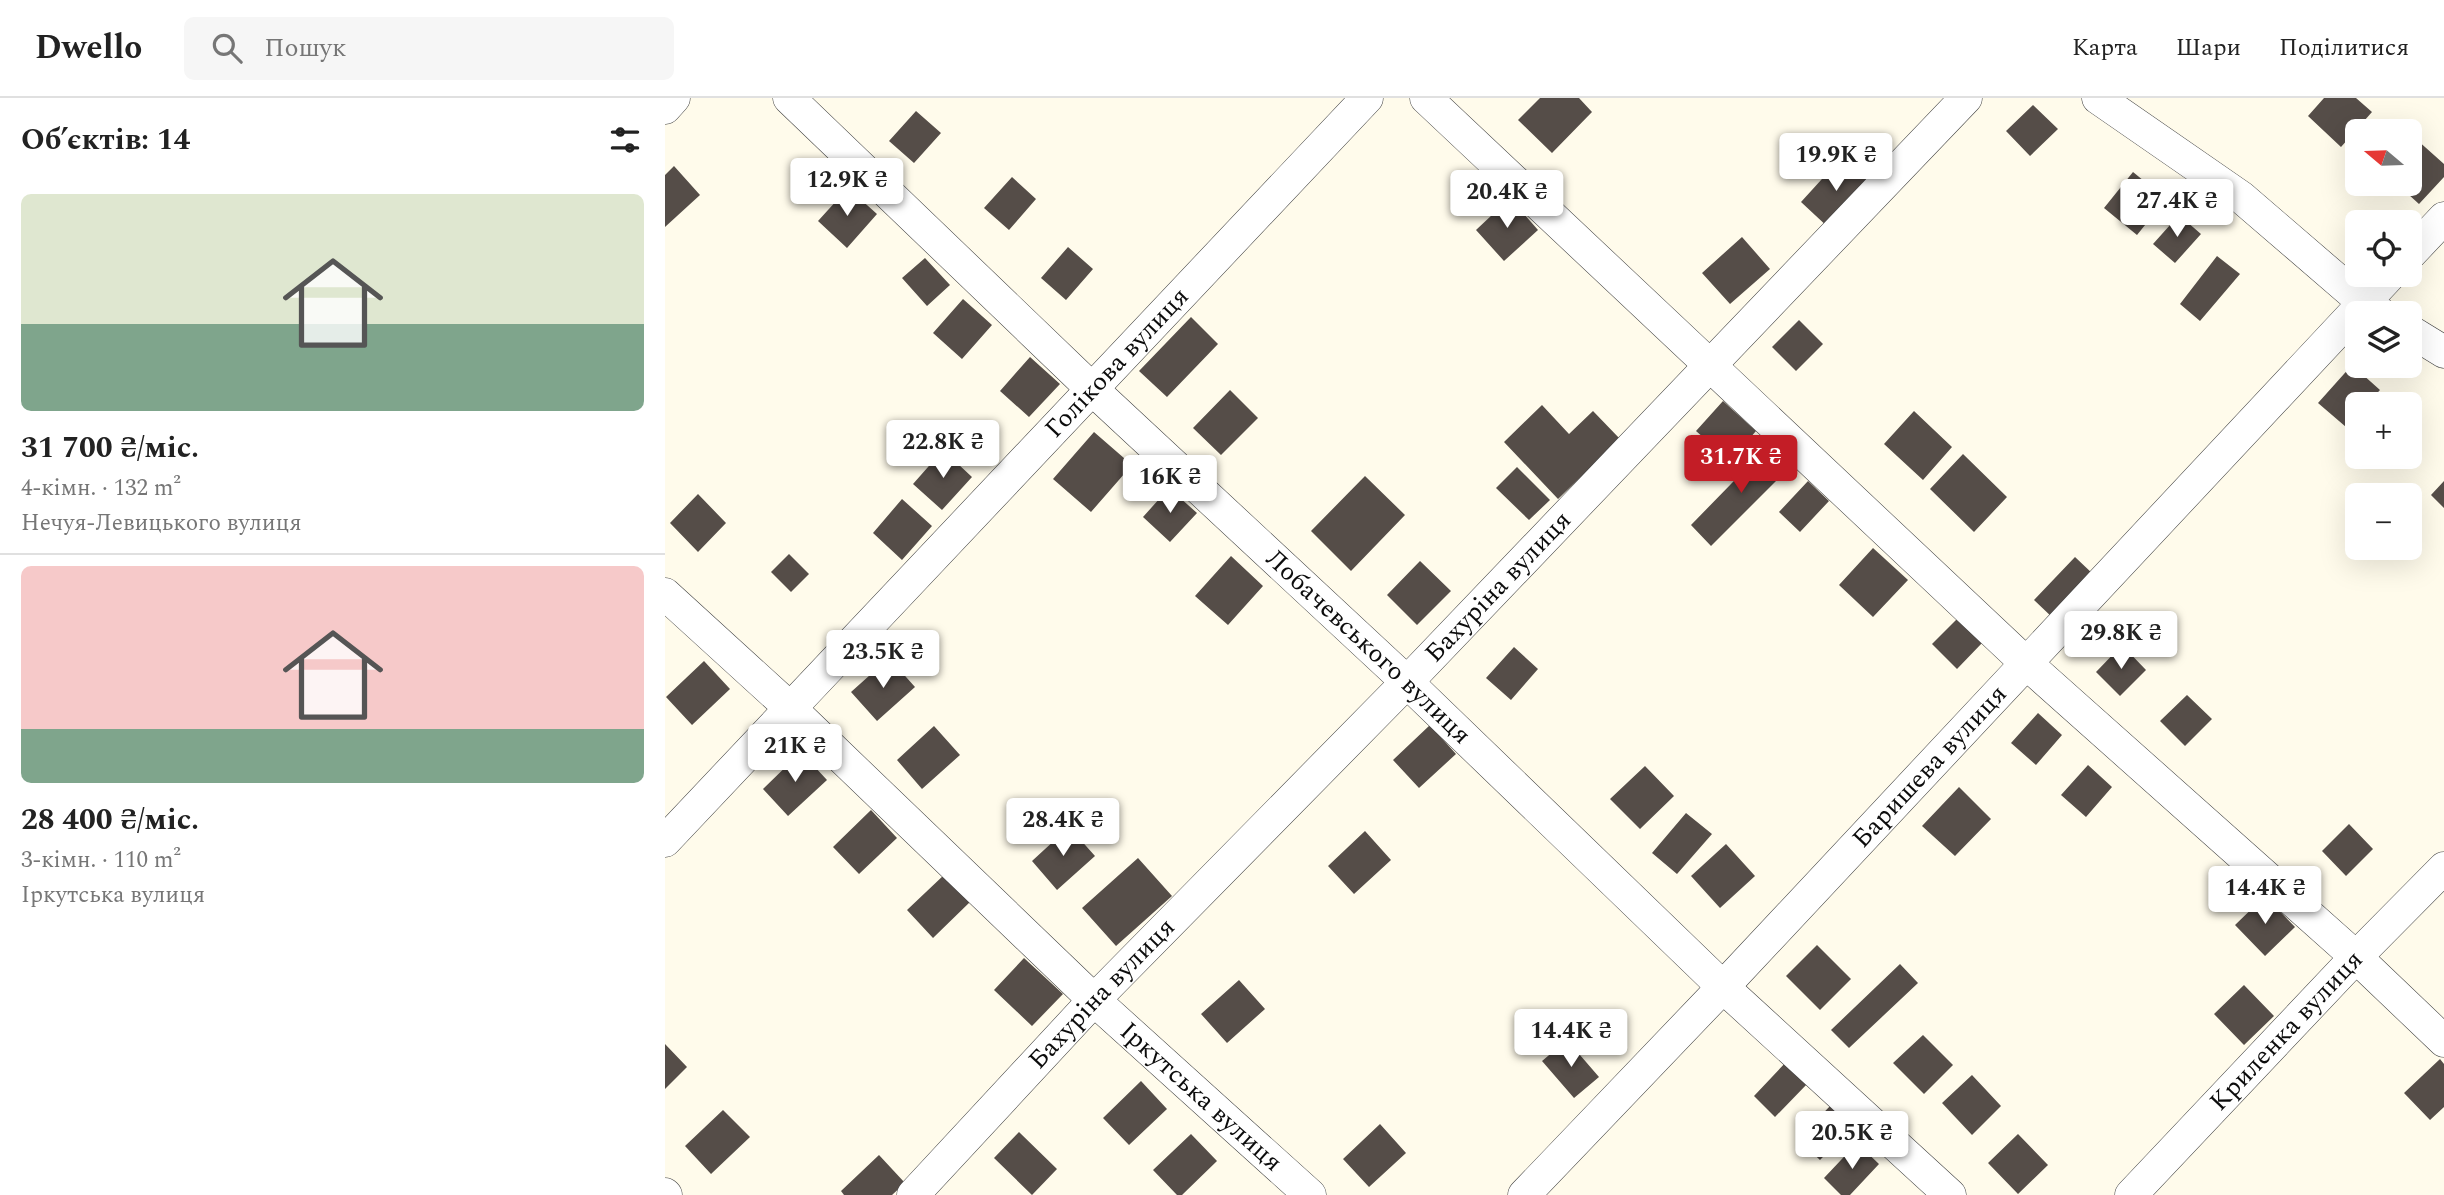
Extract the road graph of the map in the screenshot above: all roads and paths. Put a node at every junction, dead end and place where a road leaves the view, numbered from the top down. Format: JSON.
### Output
{"nodes":[{"id":1,"x":674,"y":98,"type":"edge"},
{"id":2,"x":789,"y":98,"type":"edge"},
{"id":3,"x":1367,"y":98,"type":"edge"},
{"id":4,"x":1426,"y":98,"type":"edge"},
{"id":5,"x":1966,"y":98,"type":"edge"},
{"id":6,"x":2098,"y":98,"type":"edge"},
{"id":7,"x":665,"y":108,"type":"edge"},
{"id":8,"x":2444,"y":218,"type":"edge"},
{"id":9,"x":2422,"y":241,"type":"edge"},
{"id":10,"x":2364,"y":301,"type":"edge"},
{"id":11,"x":2345,"y":336,"type":"edge"},
{"id":12,"x":2422,"y":338,"type":"edge"},
{"id":13,"x":2444,"y":352,"type":"edge"},
{"id":14,"x":1709,"y":366,"type":"junction"},
{"id":15,"x":1093,"y":389,"type":"junction"},
{"id":16,"x":665,"y":594,"type":"edge"},
{"id":17,"x":2026,"y":663,"type":"junction"},
{"id":18,"x":1407,"y":682,"type":"junction"},
{"id":19,"x":790,"y":708,"type":"junction"},
{"id":20,"x":665,"y":841,"type":"edge"},
{"id":21,"x":2444,"y":869,"type":"edge"},
{"id":22,"x":2356,"y":957,"type":"junction"},
{"id":23,"x":1723,"y":987,"type":"junction"},
{"id":24,"x":1094,"y":1000,"type":"junction"},
{"id":25,"x":2444,"y":1041,"type":"edge"},
{"id":26,"x":913,"y":1195,"type":"edge"},
{"id":27,"x":1310,"y":1195,"type":"edge"},
{"id":28,"x":1524,"y":1195,"type":"edge"},
{"id":29,"x":1950,"y":1195,"type":"edge"},
{"id":30,"x":2131,"y":1195,"type":"edge"}],
"edges":[{"from":1,"to":7,"type":"street"},
{"from":2,"to":15,"type":"street","name":"Лобачевського вулиця"},
{"from":3,"to":15,"type":"street","name":"Голікова вулиця"},
{"from":4,"to":14,"type":"street"},
{"from":5,"to":14,"type":"street","name":"Бахуріна вулиця"},
{"from":6,"to":10,"type":"street"},
{"from":8,"to":9,"type":"street"},
{"from":11,"to":17,"type":"street","name":"Баришева вулиця"},
{"from":12,"to":13,"type":"street"},
{"from":14,"to":17,"type":"street"},
{"from":14,"to":18,"type":"street","name":"Бахуріна вулиця"},
{"from":15,"to":18,"type":"street","name":"Лобачевського вулиця"},
{"from":15,"to":19,"type":"street","name":"Голікова вулиця"},
{"from":16,"to":19,"type":"street","name":"Іркутська вулиця"},
{"from":17,"to":22,"type":"street"},
{"from":17,"to":23,"type":"street","name":"Баришева вулиця"},
{"from":18,"to":23,"type":"street","name":"Лобачевського вулиця"},
{"from":18,"to":24,"type":"street","name":"Бахуріна вулиця"},
{"from":19,"to":20,"type":"street","name":"Голікова вулиця"},
{"from":19,"to":24,"type":"street","name":"Іркутська вулиця"},
{"from":21,"to":22,"type":"street","name":"Криленка вулиця"},
{"from":22,"to":25,"type":"street"},
{"from":22,"to":30,"type":"street","name":"Криленка вулиця"},
{"from":23,"to":28,"type":"street","name":"Баришева вулиця"},
{"from":23,"to":29,"type":"street","name":"Лобачевського вулиця"},
{"from":24,"to":26,"type":"street","name":"Бахуріна вулиця"},
{"from":24,"to":27,"type":"street","name":"Іркутська вулиця"}]}
